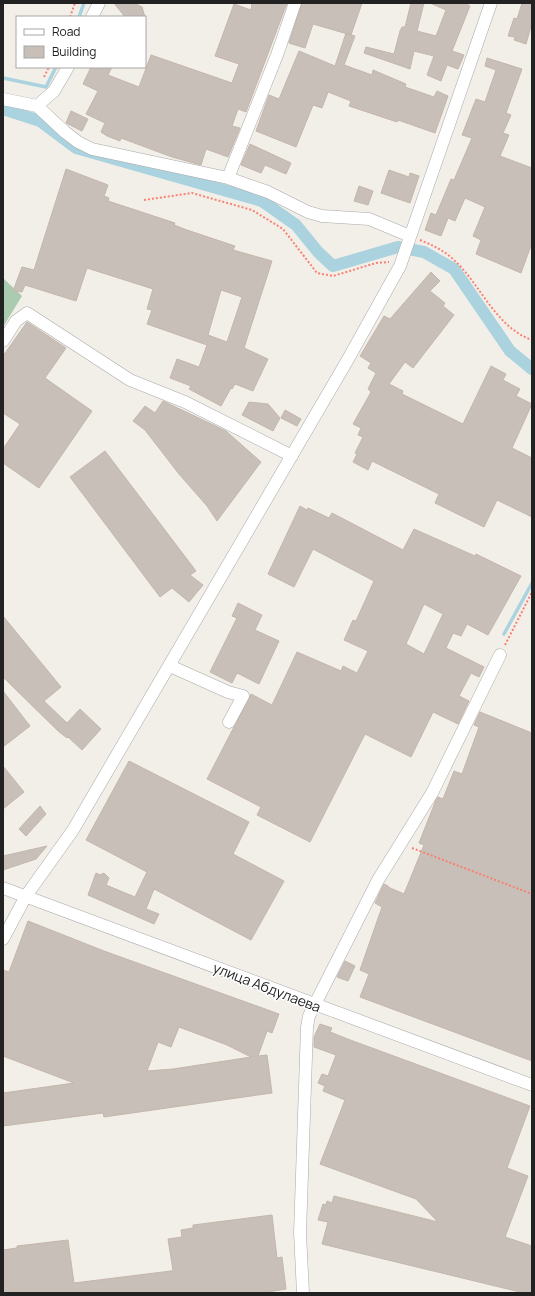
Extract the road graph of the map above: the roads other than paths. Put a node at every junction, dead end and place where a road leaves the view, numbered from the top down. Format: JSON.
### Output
{"nodes":[{"id":1,"x":99,"y":3,"type":"edge"},
{"id":2,"x":294,"y":3,"type":"edge"},
{"id":3,"x":492,"y":3,"type":"edge"},
{"id":4,"x":92,"y":16,"type":"edge"},
{"id":5,"x":67,"y":68,"type":"edge"},
{"id":6,"x":3,"y":99,"type":"edge"},
{"id":7,"x":37,"y":106,"type":"junction"},
{"id":8,"x":228,"y":178,"type":"junction"},
{"id":9,"x":409,"y":240,"type":"junction"},
{"id":10,"x":3,"y":341,"type":"edge"},
{"id":11,"x":292,"y":456,"type":"junction"},
{"id":12,"x":500,"y":655,"type":"road end"},
{"id":13,"x":174,"y":668,"type":"junction"},
{"id":14,"x":229,"y":722,"type":"dead end"},
{"id":15,"x":3,"y":888,"type":"edge"},
{"id":16,"x":26,"y":896,"type":"junction"},
{"id":17,"x":3,"y":939,"type":"edge"},
{"id":18,"x":314,"y":1005,"type":"junction"},
{"id":19,"x":532,"y":1085,"type":"edge"},
{"id":20,"x":303,"y":1293,"type":"edge"}],
"edges":[{"from":1,"to":4,"type":"street"},
{"from":2,"to":8,"type":"street"},
{"from":3,"to":9,"type":"street"},
{"from":5,"to":7,"type":"street"},
{"from":6,"to":7,"type":"street"},
{"from":7,"to":8,"type":"street"},
{"from":8,"to":9,"type":"street"},
{"from":9,"to":11,"type":"street"},
{"from":10,"to":11,"type":"street"},
{"from":11,"to":13,"type":"street"},
{"from":12,"to":18,"type":"street"},
{"from":13,"to":14,"type":"street"},
{"from":13,"to":16,"type":"street"},
{"from":15,"to":16,"type":"street","name":"улица Абдулаева"},
{"from":16,"to":17,"type":"street"},
{"from":16,"to":18,"type":"street","name":"улица Абдулаева"},
{"from":18,"to":19,"type":"street","name":"улица Абдулаева"},
{"from":18,"to":20,"type":"street"}]}
